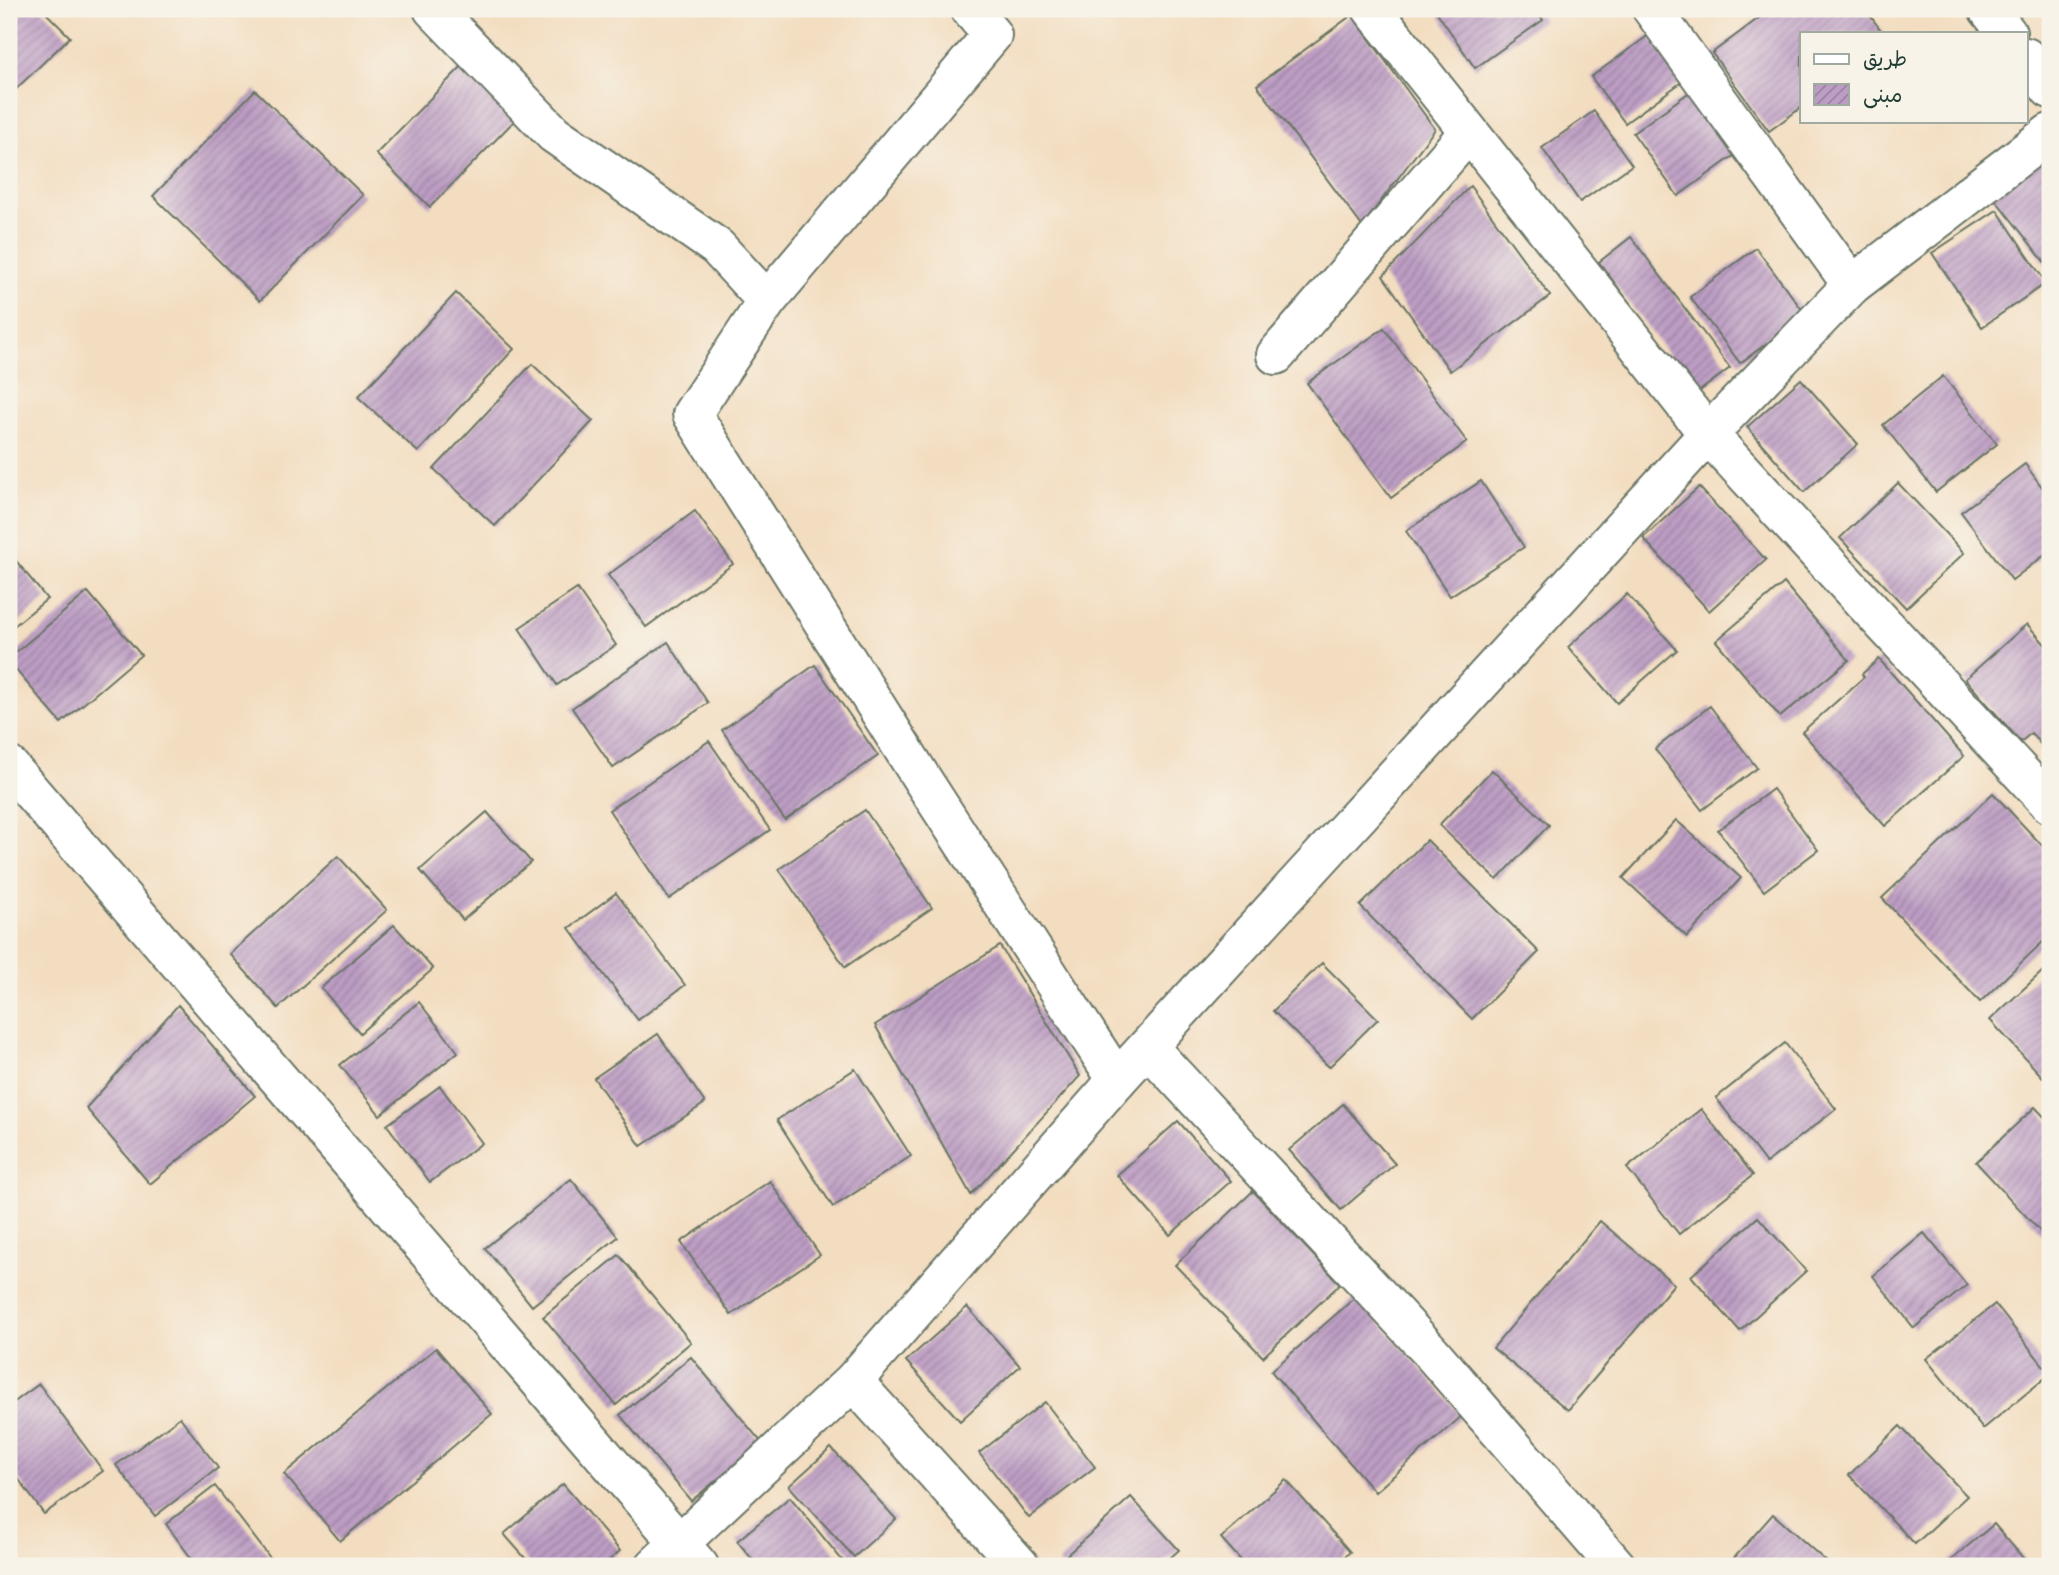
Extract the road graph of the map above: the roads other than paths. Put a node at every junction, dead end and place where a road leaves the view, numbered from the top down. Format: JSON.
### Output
{"nodes":[{"id":1,"x":433,"y":9,"type":"edge"},
{"id":2,"x":970,"y":9,"type":"edge"},
{"id":3,"x":1372,"y":9,"type":"edge"},
{"id":4,"x":1652,"y":9,"type":"edge"},
{"id":5,"x":1988,"y":9,"type":"edge"},
{"id":6,"x":2006,"y":32,"type":"edge"},
{"id":7,"x":2028,"y":60,"type":"edge"},
{"id":8,"x":2050,"y":89,"type":"edge"},
{"id":9,"x":1468,"y":133,"type":"junction"},
{"id":10,"x":2050,"y":133,"type":"edge"},
{"id":11,"x":1852,"y":285,"type":"junction"},
{"id":12,"x":767,"y":301,"type":"junction"},
{"id":13,"x":1276,"y":355,"type":"dead end"},
{"id":14,"x":1708,"y":434,"type":"junction"},
{"id":15,"x":9,"y":766,"type":"edge"},
{"id":16,"x":2050,"y":804,"type":"edge"},
{"id":17,"x":1148,"y":1048,"type":"junction"},
{"id":18,"x":1117,"y":1080,"type":"junction"},
{"id":19,"x":853,"y":1381,"type":"junction"},
{"id":20,"x":678,"y":1558,"type":"edge"},
{"id":21,"x":1020,"y":1566,"type":"edge"},
{"id":22,"x":1616,"y":1566,"type":"edge"}],
"edges":[{"from":1,"to":12,"type":"street"},
{"from":2,"to":12,"type":"street"},
{"from":3,"to":9,"type":"street"},
{"from":4,"to":11,"type":"street"},
{"from":5,"to":6,"type":"street"},
{"from":7,"to":8,"type":"street"},
{"from":9,"to":13,"type":"street"},
{"from":9,"to":14,"type":"street"},
{"from":10,"to":11,"type":"street"},
{"from":11,"to":14,"type":"street"},
{"from":12,"to":18,"type":"street"},
{"from":14,"to":16,"type":"street"},
{"from":14,"to":17,"type":"street"},
{"from":15,"to":20,"type":"street"},
{"from":17,"to":18,"type":"street"},
{"from":17,"to":22,"type":"street"},
{"from":18,"to":19,"type":"street"},
{"from":19,"to":20,"type":"street"},
{"from":19,"to":21,"type":"street"}]}
